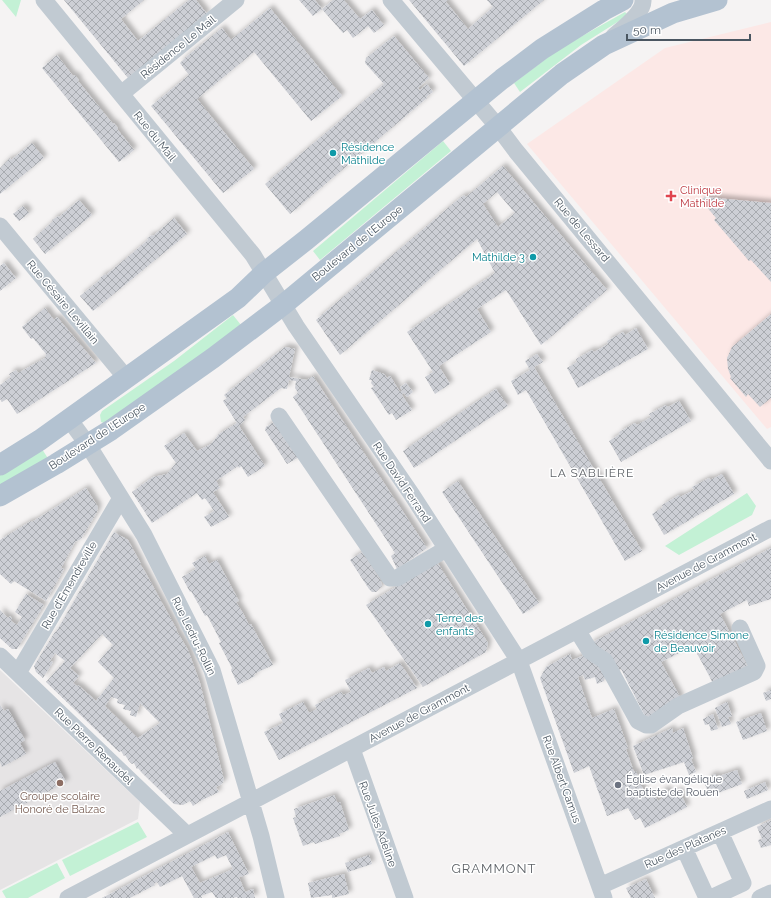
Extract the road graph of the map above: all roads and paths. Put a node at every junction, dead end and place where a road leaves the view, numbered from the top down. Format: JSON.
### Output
{"nodes":[{"id":1,"x":44,"y":0,"type":"edge"},
{"id":2,"x":236,"y":0,"type":"edge"},
{"id":3,"x":391,"y":0,"type":"edge"},
{"id":4,"x":623,"y":0,"type":"edge"},
{"id":5,"x":643,"y":0,"type":"edge"},
{"id":6,"x":717,"y":0,"type":"edge"},
{"id":7,"x":604,"y":45,"type":"junction"},
{"id":8,"x":121,"y":94,"type":"junction"},
{"id":9,"x":476,"y":100,"type":"junction"},
{"id":10,"x":498,"y":127,"type":"junction"},
{"id":11,"x":0,"y":226,"type":"edge"},
{"id":12,"x":264,"y":273,"type":"junction"},
{"id":13,"x":283,"y":305,"type":"junction"},
{"id":14,"x":127,"y":379,"type":"junction"},
{"id":15,"x":279,"y":416,"type":"dead end"},
{"id":16,"x":70,"y":419,"type":"junction"},
{"id":17,"x":88,"y":445,"type":"junction"},
{"id":18,"x":771,"y":460,"type":"edge"},
{"id":19,"x":0,"y":465,"type":"edge"},
{"id":20,"x":0,"y":496,"type":"edge"},
{"id":21,"x":121,"y":498,"type":"junction"},
{"id":22,"x":771,"y":528,"type":"edge"},
{"id":23,"x":446,"y":549,"type":"junction"},
{"id":24,"x":740,"y":628,"type":"dead end"},
{"id":25,"x":577,"y":630,"type":"junction"},
{"id":26,"x":0,"y":656,"type":"edge"},
{"id":27,"x":519,"y":661,"type":"junction"},
{"id":28,"x":18,"y":673,"type":"junction"},
{"id":29,"x":352,"y":749,"type":"junction"},
{"id":30,"x":251,"y":802,"type":"junction"},
{"id":31,"x":771,"y":809,"type":"edge"},
{"id":32,"x":720,"y":832,"type":"junction"},
{"id":33,"x":187,"y":835,"type":"junction"},
{"id":34,"x":684,"y":848,"type":"junction"},
{"id":35,"x":602,"y":892,"type":"edge"},
{"id":36,"x":771,"y":893,"type":"edge"},
{"id":37,"x":68,"y":898,"type":"edge"},
{"id":38,"x":276,"y":898,"type":"edge"},
{"id":39,"x":405,"y":898,"type":"edge"},
{"id":40,"x":707,"y":898,"type":"edge"},
{"id":41,"x":711,"y":898,"type":"edge"},
{"id":42,"x":760,"y":898,"type":"edge"}],
"edges":[{"from":1,"to":8,"type":"street","name":"Rue du Mail"},
{"from":2,"to":8,"type":"street","name":"Résidence Le Mail"},
{"from":3,"to":9,"type":"street","name":"Rue de Lessard"},
{"from":4,"to":9,"type":"main road"},
{"from":5,"to":7,"type":"street"},
{"from":6,"to":7,"type":"main road","name":"Boulevard de l'Europe"},
{"from":7,"to":10,"type":"main road","name":"Boulevard de l'Europe"},
{"from":8,"to":12,"type":"street","name":"Rue du Mail"},
{"from":9,"to":10,"type":"street","name":"Rue de Lessard"},
{"from":9,"to":12,"type":"main road"},
{"from":10,"to":13,"type":"main road","name":"Boulevard de l'Europe"},
{"from":10,"to":18,"type":"street","name":"Rue de Lessard"},
{"from":11,"to":14,"type":"street","name":"Rue Césaire Levillain"},
{"from":12,"to":13,"type":"street","name":"Rue du Mail"},
{"from":12,"to":14,"type":"main road"},
{"from":13,"to":17,"type":"main road","name":"Boulevard de l'Europe"},
{"from":13,"to":23,"type":"street","name":"Rue David Ferrand"},
{"from":14,"to":16,"type":"main road"},
{"from":15,"to":23,"type":"street"},
{"from":16,"to":17,"type":"street","name":"Rue Ledru-Rollin"},
{"from":16,"to":19,"type":"main road"},
{"from":17,"to":20,"type":"main road","name":"Boulevard de l'Europe"},
{"from":17,"to":21,"type":"street","name":"Rue Ledru-Rollin"},
{"from":21,"to":28,"type":"street","name":"Rue d'Emendreville"},
{"from":21,"to":30,"type":"street","name":"Rue Ledru-Rollin"},
{"from":22,"to":25,"type":"street","name":"Avenue de Grammont"},
{"from":23,"to":27,"type":"street","name":"Rue David Ferrand"},
{"from":24,"to":25,"type":"street"},
{"from":25,"to":27,"type":"street","name":"Avenue de Grammont"},
{"from":26,"to":28,"type":"street","name":"Rue Pierre Renaudel"},
{"from":27,"to":29,"type":"street","name":"Avenue de Grammont"},
{"from":27,"to":35,"type":"street","name":"Rue Albert Camus"},
{"from":28,"to":33,"type":"street","name":"Rue Pierre Renaudel"},
{"from":29,"to":30,"type":"street","name":"Avenue de Grammont"},
{"from":29,"to":39,"type":"street","name":"Rue Jules Adeline"},
{"from":30,"to":33,"type":"street","name":"Avenue de Grammont"},
{"from":30,"to":38,"type":"street","name":"Rue Ledru-Rollin"},
{"from":31,"to":32,"type":"street","name":"Rue des Platanes"},
{"from":32,"to":34,"type":"street","name":"Rue des Platanes"},
{"from":32,"to":41,"type":"street"},
{"from":33,"to":37,"type":"street","name":"Avenue de Grammont"},
{"from":34,"to":35,"type":"street","name":"Rue des Platanes"},
{"from":34,"to":40,"type":"street"},
{"from":36,"to":42,"type":"street"}]}
